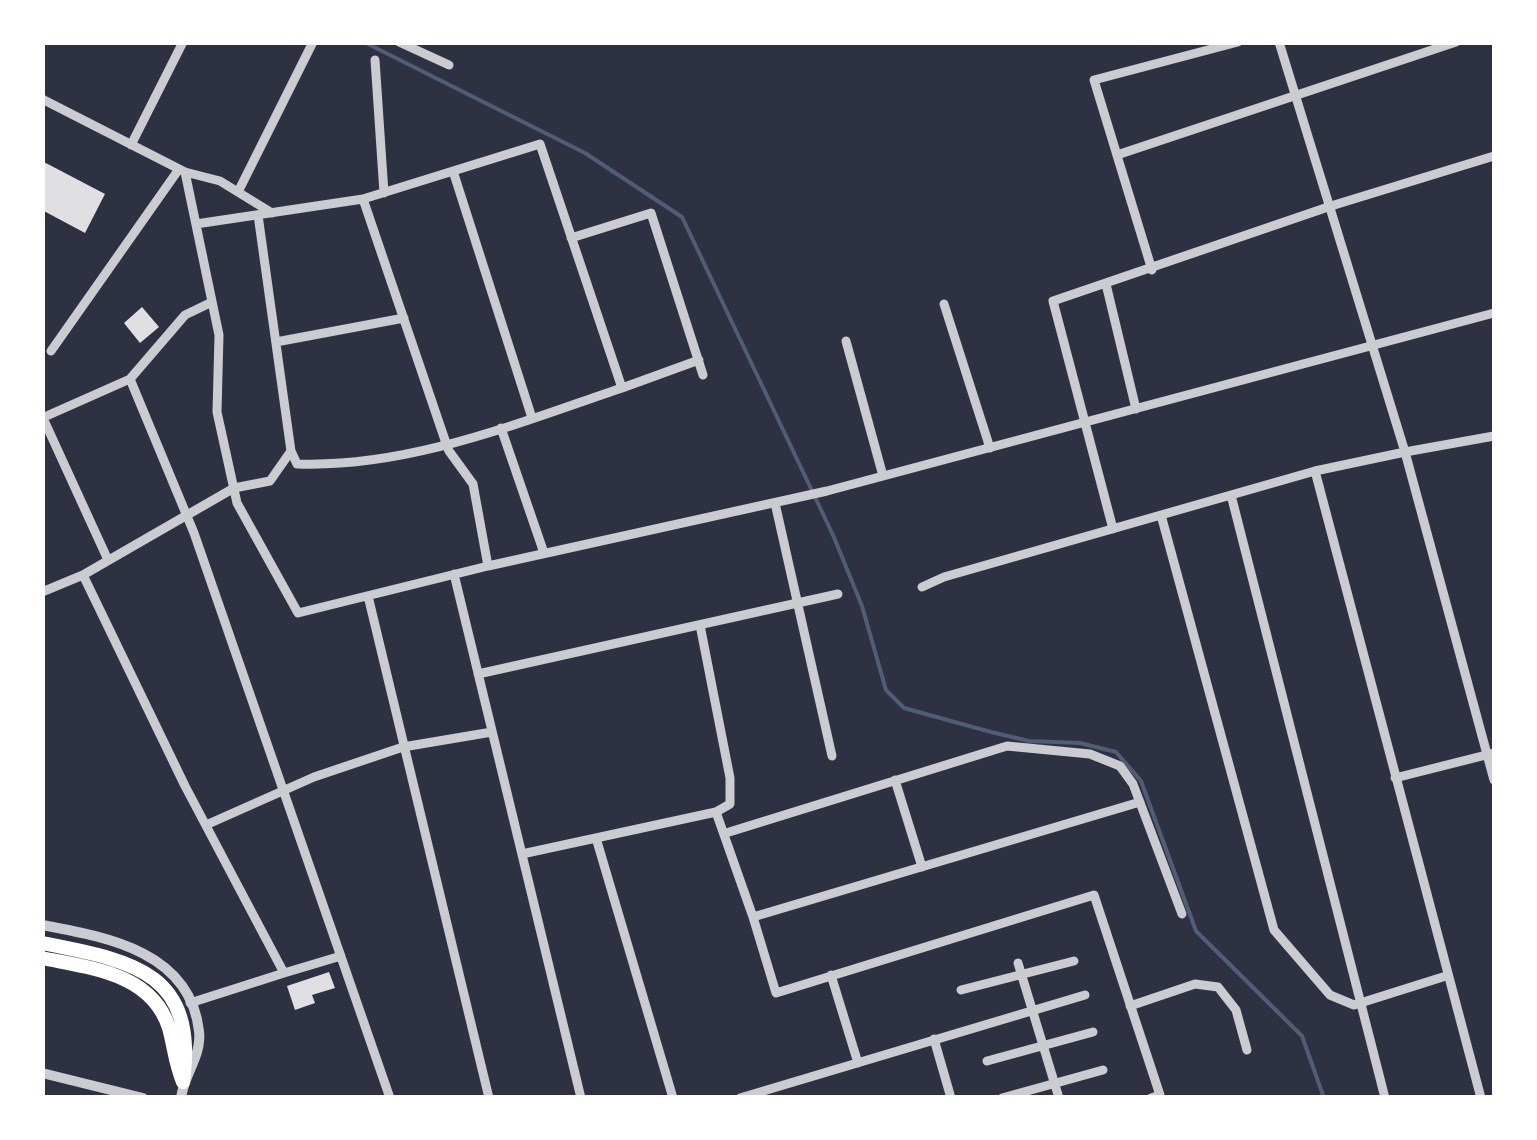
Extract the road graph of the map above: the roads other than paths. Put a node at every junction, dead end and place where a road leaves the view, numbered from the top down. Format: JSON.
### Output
{"nodes":[{"id":1,"x":183,"y":42,"type":"edge"},
{"id":2,"x":313,"y":42,"type":"edge"},
{"id":3,"x":399,"y":42,"type":"edge"},
{"id":4,"x":1238,"y":42,"type":"edge"},
{"id":5,"x":1279,"y":42,"type":"edge"},
{"id":6,"x":1456,"y":42,"type":"edge"},
{"id":7,"x":374,"y":60,"type":"dead end"},
{"id":8,"x":449,"y":66,"type":"dead end"},
{"id":9,"x":1294,"y":96,"type":"junction"},
{"id":10,"x":42,"y":98,"type":"edge"},
{"id":11,"x":131,"y":145,"type":"junction"},
{"id":12,"x":1117,"y":155,"type":"junction"},
{"id":13,"x":1494,"y":156,"type":"edge"},
{"id":14,"x":182,"y":170,"type":"junction"},
{"id":15,"x":453,"y":171,"type":"junction"},
{"id":16,"x":238,"y":192,"type":"junction"},
{"id":17,"x":384,"y":192,"type":"junction"},
{"id":18,"x":363,"y":199,"type":"junction"},
{"id":19,"x":1331,"y":206,"type":"junction"},
{"id":20,"x":272,"y":212,"type":"junction"},
{"id":21,"x":258,"y":215,"type":"junction"},
{"id":22,"x":196,"y":224,"type":"junction"},
{"id":23,"x":571,"y":238,"type":"junction"},
{"id":24,"x":1152,"y":270,"type":"junction"},
{"id":25,"x":1106,"y":284,"type":"junction"},
{"id":26,"x":212,"y":302,"type":"junction"},
{"id":27,"x":944,"y":304,"type":"dead end"},
{"id":28,"x":1494,"y":313,"type":"edge"},
{"id":29,"x":404,"y":318,"type":"junction"},
{"id":30,"x":846,"y":341,"type":"dead end"},
{"id":31,"x":276,"y":342,"type":"junction"},
{"id":32,"x":1373,"y":346,"type":"junction"},
{"id":33,"x":51,"y":351,"type":"dead end"},
{"id":34,"x":699,"y":360,"type":"junction"},
{"id":35,"x":704,"y":374,"type":"dead end"},
{"id":36,"x":130,"y":379,"type":"junction"},
{"id":37,"x":622,"y":388,"type":"junction"},
{"id":38,"x":1136,"y":409,"type":"junction"},
{"id":39,"x":43,"y":418,"type":"edge"},
{"id":40,"x":532,"y":418,"type":"junction"},
{"id":41,"x":1086,"y":422,"type":"junction"},
{"id":42,"x":501,"y":428,"type":"junction"},
{"id":43,"x":1494,"y":436,"type":"edge"},
{"id":44,"x":448,"y":446,"type":"junction"},
{"id":45,"x":990,"y":448,"type":"junction"},
{"id":46,"x":291,"y":450,"type":"junction"},
{"id":47,"x":1404,"y":452,"type":"junction"},
{"id":48,"x":1315,"y":471,"type":"junction"},
{"id":49,"x":883,"y":476,"type":"junction"},
{"id":50,"x":234,"y":488,"type":"junction"},
{"id":51,"x":1231,"y":495,"type":"junction"},
{"id":52,"x":774,"y":503,"type":"junction"},
{"id":53,"x":186,"y":514,"type":"junction"},
{"id":54,"x":1161,"y":515,"type":"junction"},
{"id":55,"x":1113,"y":529,"type":"junction"},
{"id":56,"x":544,"y":553,"type":"junction"},
{"id":57,"x":108,"y":560,"type":"junction"},
{"id":58,"x":488,"y":566,"type":"junction"},
{"id":59,"x":83,"y":574,"type":"junction"},
{"id":60,"x":454,"y":574,"type":"junction"},
{"id":61,"x":922,"y":587,"type":"dead end"},
{"id":62,"x":42,"y":592,"type":"edge"},
{"id":63,"x":838,"y":594,"type":"dead end"},
{"id":64,"x":368,"y":596,"type":"junction"},
{"id":65,"x":799,"y":603,"type":"junction"},
{"id":66,"x":700,"y":625,"type":"junction"},
{"id":67,"x":478,"y":674,"type":"junction"},
{"id":68,"x":492,"y":732,"type":"junction"},
{"id":69,"x":402,"y":747,"type":"junction"},
{"id":70,"x":1491,"y":754,"type":"edge"},
{"id":71,"x":832,"y":756,"type":"dead end"},
{"id":72,"x":1396,"y":778,"type":"junction"},
{"id":73,"x":895,"y":780,"type":"junction"},
{"id":74,"x":1494,"y":780,"type":"edge"},
{"id":75,"x":283,"y":791,"type":"junction"},
{"id":76,"x":1140,"y":802,"type":"junction"},
{"id":77,"x":716,"y":812,"type":"junction"},
{"id":78,"x":206,"y":825,"type":"junction"},
{"id":79,"x":726,"y":832,"type":"junction"},
{"id":80,"x":596,"y":838,"type":"junction"},
{"id":81,"x":522,"y":854,"type":"junction"},
{"id":82,"x":922,"y":867,"type":"junction"},
{"id":83,"x":1182,"y":914,"type":"dead end"},
{"id":84,"x":753,"y":918,"type":"junction"},
{"id":85,"x":42,"y":924,"type":"edge"},
{"id":86,"x":42,"y":943,"type":"edge"},
{"id":87,"x":341,"y":956,"type":"junction"},
{"id":88,"x":42,"y":958,"type":"edge"},
{"id":89,"x":1074,"y":961,"type":"dead end"},
{"id":90,"x":1018,"y":964,"type":"dead end"},
{"id":91,"x":284,"y":973,"type":"junction"},
{"id":92,"x":1022,"y":975,"type":"junction"},
{"id":93,"x":831,"y":976,"type":"junction"},
{"id":94,"x":1446,"y":976,"type":"junction"},
{"id":95,"x":962,"y":990,"type":"dead end"},
{"id":96,"x":1085,"y":995,"type":"dead end"},
{"id":97,"x":190,"y":1003,"type":"junction"},
{"id":98,"x":1359,"y":1004,"type":"junction"},
{"id":99,"x":1130,"y":1006,"type":"junction"},
{"id":100,"x":1032,"y":1011,"type":"junction"},
{"id":101,"x":1093,"y":1032,"type":"dead end"},
{"id":102,"x":934,"y":1039,"type":"junction"},
{"id":103,"x":1043,"y":1046,"type":"junction"},
{"id":104,"x":1247,"y":1050,"type":"dead end"},
{"id":105,"x":986,"y":1061,"type":"dead end"},
{"id":106,"x":858,"y":1063,"type":"junction"},
{"id":107,"x":1103,"y":1070,"type":"dead end"},
{"id":108,"x":42,"y":1073,"type":"edge"},
{"id":109,"x":1054,"y":1084,"type":"junction"},
{"id":110,"x":182,"y":1090,"type":"edge"},
{"id":111,"x":758,"y":1095,"type":"edge"},
{"id":112,"x":1157,"y":1097,"type":"edge"},
{"id":113,"x":143,"y":1098,"type":"edge"},
{"id":114,"x":390,"y":1098,"type":"edge"},
{"id":115,"x":489,"y":1098,"type":"edge"},
{"id":116,"x":581,"y":1098,"type":"edge"},
{"id":117,"x":673,"y":1098,"type":"edge"},
{"id":118,"x":740,"y":1098,"type":"edge"},
{"id":119,"x":951,"y":1098,"type":"edge"},
{"id":120,"x":1002,"y":1098,"type":"edge"},
{"id":121,"x":1058,"y":1098,"type":"edge"},
{"id":122,"x":1385,"y":1098,"type":"edge"},
{"id":123,"x":1481,"y":1098,"type":"edge"}],
"edges":[{"from":1,"to":11,"type":"street"},
{"from":2,"to":16,"type":"street"},
{"from":3,"to":8,"type":"street"},
{"from":4,"to":12,"type":"street"},
{"from":5,"to":9,"type":"street"},
{"from":6,"to":9,"type":"street"},
{"from":7,"to":17,"type":"street"},
{"from":9,"to":12,"type":"street"},
{"from":9,"to":19,"type":"street"},
{"from":10,"to":11,"type":"street"},
{"from":11,"to":14,"type":"street"},
{"from":12,"to":24,"type":"street"},
{"from":13,"to":19,"type":"street"},
{"from":14,"to":16,"type":"street"},
{"from":14,"to":22,"type":"street"},
{"from":14,"to":33,"type":"street"},
{"from":15,"to":17,"type":"street"},
{"from":15,"to":23,"type":"street"},
{"from":15,"to":40,"type":"street"},
{"from":16,"to":20,"type":"street"},
{"from":17,"to":18,"type":"street"},
{"from":18,"to":20,"type":"street"},
{"from":18,"to":29,"type":"street"},
{"from":19,"to":24,"type":"street"},
{"from":19,"to":32,"type":"street"},
{"from":20,"to":21,"type":"street"},
{"from":21,"to":22,"type":"street"},
{"from":21,"to":31,"type":"street"},
{"from":22,"to":26,"type":"street"},
{"from":23,"to":34,"type":"street"},
{"from":23,"to":37,"type":"street"},
{"from":24,"to":25,"type":"street"},
{"from":25,"to":38,"type":"street"},
{"from":25,"to":41,"type":"street"},
{"from":26,"to":36,"type":"street"},
{"from":26,"to":50,"type":"street"},
{"from":27,"to":45,"type":"street"},
{"from":28,"to":32,"type":"street"},
{"from":29,"to":31,"type":"street"},
{"from":29,"to":44,"type":"street"},
{"from":30,"to":49,"type":"street"},
{"from":31,"to":46,"type":"street"},
{"from":32,"to":38,"type":"street"},
{"from":32,"to":47,"type":"street"},
{"from":34,"to":35,"type":"street"},
{"from":34,"to":37,"type":"street"},
{"from":36,"to":39,"type":"street"},
{"from":36,"to":53,"type":"street"},
{"from":37,"to":40,"type":"street"},
{"from":38,"to":41,"type":"street"},
{"from":39,"to":57,"type":"street"},
{"from":40,"to":42,"type":"street"},
{"from":41,"to":45,"type":"street"},
{"from":41,"to":55,"type":"street"},
{"from":42,"to":44,"type":"street"},
{"from":42,"to":56,"type":"street"},
{"from":43,"to":47,"type":"street"},
{"from":44,"to":46,"type":"street"},
{"from":44,"to":58,"type":"street"},
{"from":45,"to":49,"type":"street"},
{"from":46,"to":50,"type":"street"},
{"from":47,"to":48,"type":"street"},
{"from":47,"to":70,"type":"street"},
{"from":48,"to":51,"type":"street"},
{"from":48,"to":72,"type":"street"},
{"from":49,"to":52,"type":"street"},
{"from":50,"to":53,"type":"street"},
{"from":50,"to":64,"type":"street"},
{"from":51,"to":54,"type":"street"},
{"from":51,"to":98,"type":"street"},
{"from":52,"to":56,"type":"street"},
{"from":52,"to":65,"type":"street"},
{"from":53,"to":57,"type":"street"},
{"from":53,"to":75,"type":"street"},
{"from":54,"to":55,"type":"street"},
{"from":54,"to":98,"type":"street"},
{"from":55,"to":61,"type":"street"},
{"from":56,"to":58,"type":"street"},
{"from":57,"to":59,"type":"street"},
{"from":58,"to":60,"type":"street"},
{"from":59,"to":62,"type":"street"},
{"from":59,"to":78,"type":"street"},
{"from":60,"to":64,"type":"street"},
{"from":60,"to":67,"type":"street"},
{"from":63,"to":65,"type":"street"},
{"from":64,"to":69,"type":"street"},
{"from":65,"to":66,"type":"street"},
{"from":65,"to":71,"type":"street"},
{"from":66,"to":67,"type":"street"},
{"from":66,"to":77,"type":"street"},
{"from":67,"to":68,"type":"street"},
{"from":68,"to":69,"type":"street"},
{"from":68,"to":81,"type":"street"},
{"from":69,"to":75,"type":"street"},
{"from":69,"to":115,"type":"street"},
{"from":70,"to":72,"type":"street"},
{"from":70,"to":74,"type":"street"},
{"from":72,"to":94,"type":"street"},
{"from":73,"to":76,"type":"street"},
{"from":73,"to":79,"type":"street"},
{"from":73,"to":82,"type":"street"},
{"from":75,"to":78,"type":"street"},
{"from":75,"to":87,"type":"street"},
{"from":76,"to":82,"type":"street"},
{"from":76,"to":83,"type":"street"},
{"from":77,"to":79,"type":"street"},
{"from":77,"to":80,"type":"street"},
{"from":78,"to":91,"type":"street"},
{"from":79,"to":84,"type":"street"},
{"from":80,"to":81,"type":"street"},
{"from":80,"to":117,"type":"street"},
{"from":81,"to":116,"type":"street"},
{"from":82,"to":84,"type":"street"},
{"from":84,"to":93,"type":"street"},
{"from":85,"to":97,"type":"street"},
{"from":86,"to":110,"type":"main road"},
{"from":87,"to":91,"type":"street"},
{"from":87,"to":114,"type":"street"},
{"from":88,"to":110,"type":"main road"},
{"from":89,"to":92,"type":"street"},
{"from":90,"to":92,"type":"street"},
{"from":91,"to":97,"type":"street"},
{"from":92,"to":95,"type":"street"},
{"from":92,"to":100,"type":"street"},
{"from":93,"to":99,"type":"street"},
{"from":93,"to":106,"type":"street"},
{"from":94,"to":98,"type":"street"},
{"from":94,"to":123,"type":"street"},
{"from":96,"to":100,"type":"street"},
{"from":97,"to":110,"type":"street"},
{"from":98,"to":122,"type":"street"},
{"from":99,"to":104,"type":"street"},
{"from":99,"to":112,"type":"street"},
{"from":100,"to":102,"type":"street"},
{"from":100,"to":103,"type":"street"},
{"from":101,"to":103,"type":"street"},
{"from":102,"to":106,"type":"street"},
{"from":102,"to":119,"type":"street"},
{"from":103,"to":105,"type":"street"},
{"from":103,"to":109,"type":"street"},
{"from":106,"to":111,"type":"street"},
{"from":107,"to":109,"type":"street"},
{"from":108,"to":113,"type":"street"},
{"from":109,"to":120,"type":"street"},
{"from":109,"to":121,"type":"street"},
{"from":111,"to":118,"type":"street"}]}
